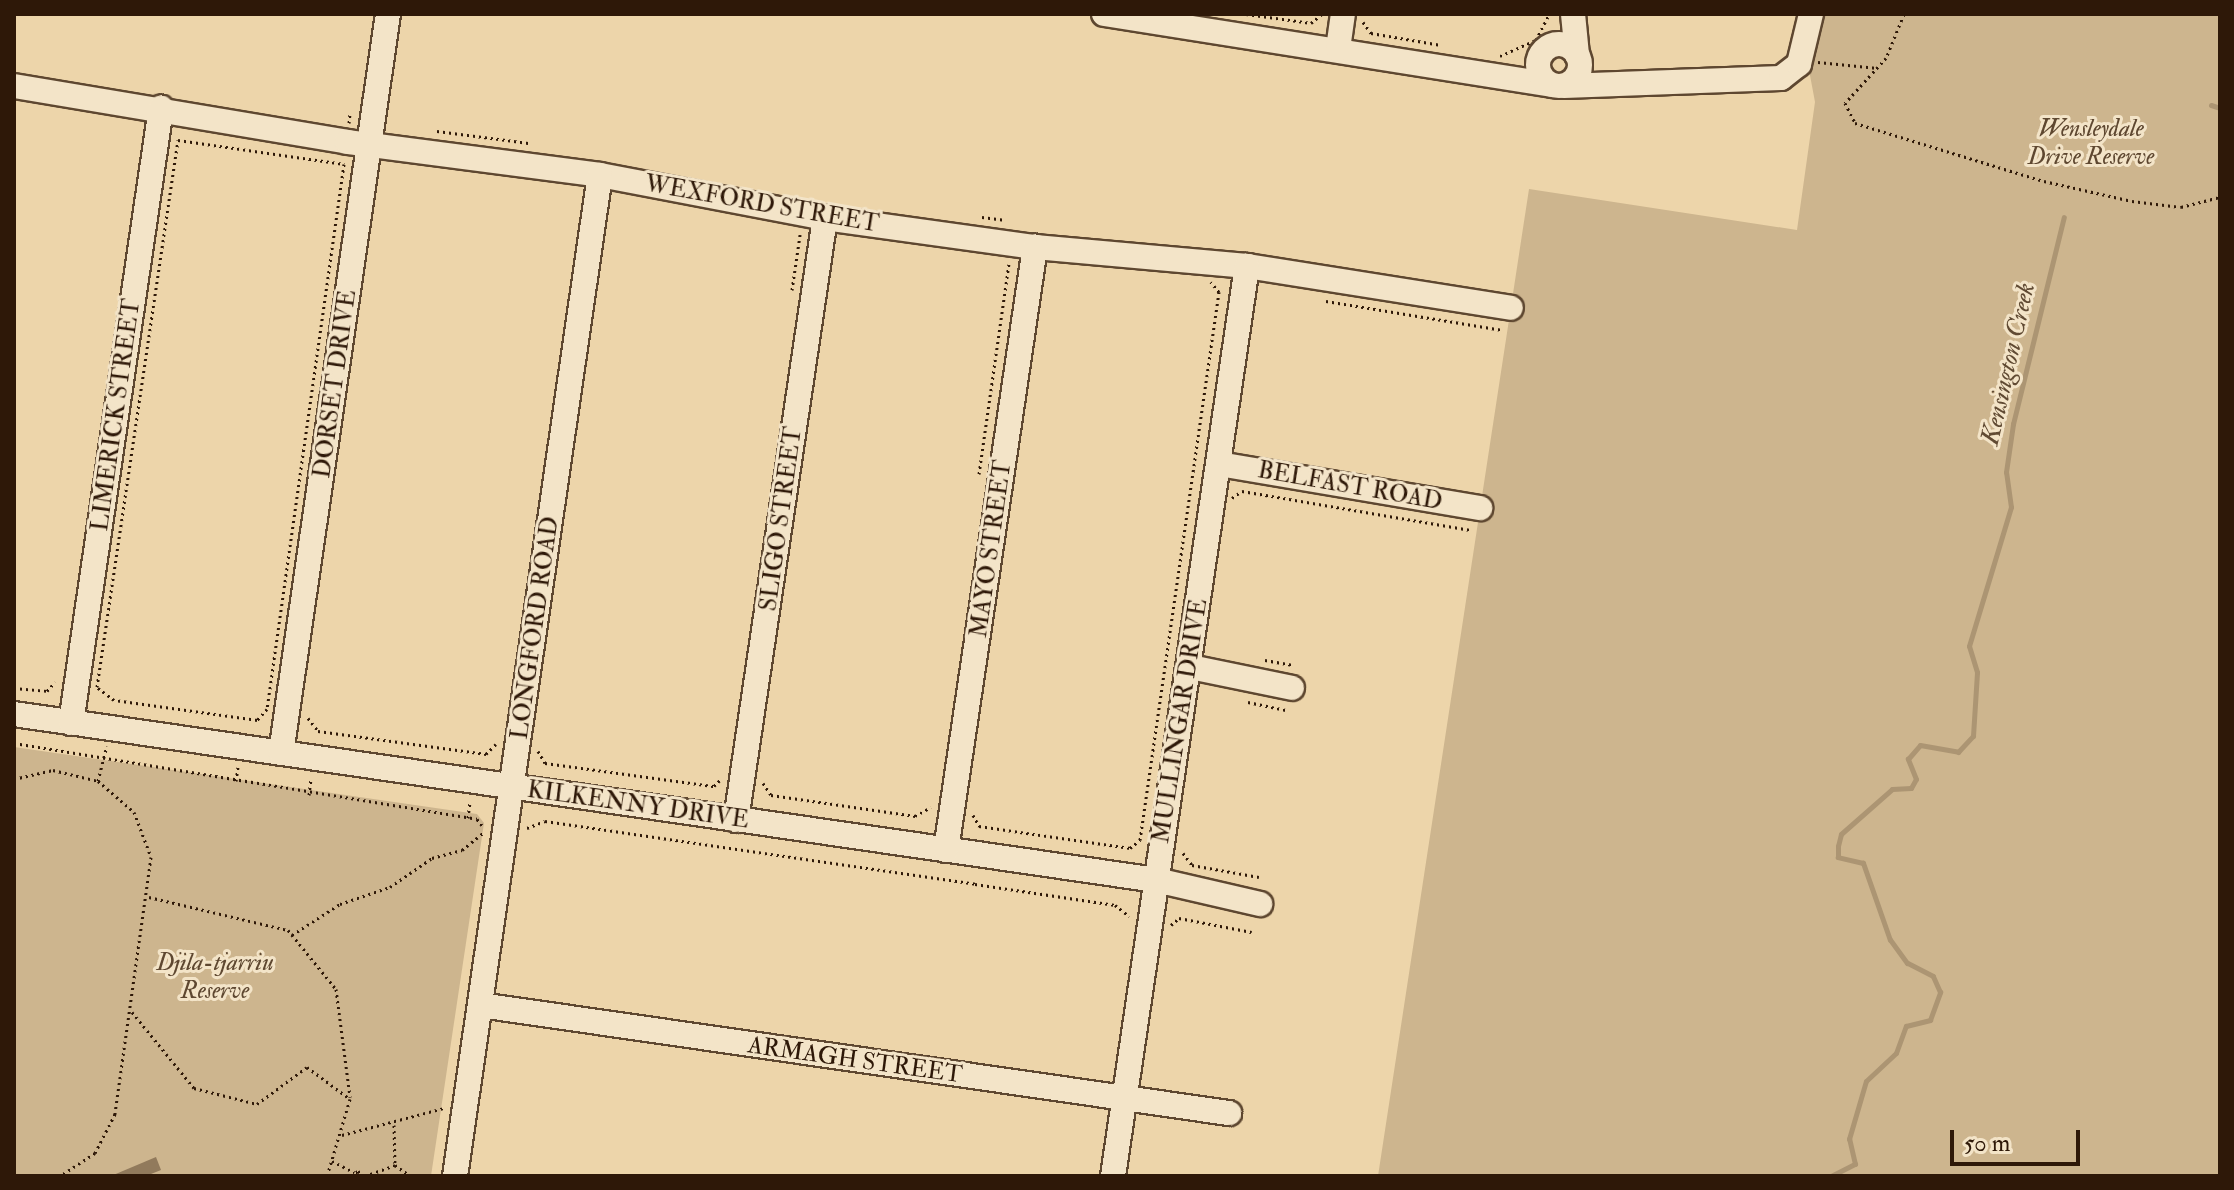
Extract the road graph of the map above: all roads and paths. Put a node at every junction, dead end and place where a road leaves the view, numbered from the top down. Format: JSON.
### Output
{"nodes":[{"id":1,"x":388,"y":14,"type":"edge"},
{"id":2,"x":1104,"y":14,"type":"edge"},
{"id":3,"x":1246,"y":14,"type":"edge"},
{"id":4,"x":1322,"y":14,"type":"edge"},
{"id":5,"x":1343,"y":14,"type":"edge"},
{"id":6,"x":1364,"y":14,"type":"edge"},
{"id":7,"x":1811,"y":14,"type":"edge"},
{"id":8,"x":1904,"y":14,"type":"edge"},
{"id":9,"x":1554,"y":28,"type":"edge"},
{"id":10,"x":1457,"y":48,"type":"dead end"},
{"id":11,"x":1338,"y":49,"type":"junction"},
{"id":12,"x":1578,"y":56,"type":"junction"},
{"id":13,"x":1478,"y":61,"type":"junction"},
{"id":14,"x":1800,"y":61,"type":"junction"},
{"id":15,"x":1878,"y":68,"type":"junction"},
{"id":16,"x":1642,"y":84,"type":"junction"},
{"id":17,"x":14,"y":86,"type":"edge"},
{"id":18,"x":1557,"y":86,"type":"junction"},
{"id":19,"x":161,"y":108,"type":"junction"},
{"id":20,"x":433,"y":131,"type":"dead end"},
{"id":21,"x":531,"y":144,"type":"dead end"},
{"id":22,"x":370,"y":145,"type":"junction"},
{"id":23,"x":600,"y":175,"type":"junction"},
{"id":24,"x":2220,"y":197,"type":"edge"},
{"id":25,"x":975,"y":216,"type":"dead end"},
{"id":26,"x":825,"y":218,"type":"junction"},
{"id":27,"x":1017,"y":222,"type":"dead end"},
{"id":28,"x":787,"y":232,"type":"dead end"},
{"id":29,"x":1035,"y":247,"type":"junction"},
{"id":30,"x":997,"y":261,"type":"dead end"},
{"id":31,"x":1247,"y":266,"type":"junction"},
{"id":32,"x":1197,"y":281,"type":"dead end"},
{"id":33,"x":791,"y":296,"type":"dead end"},
{"id":34,"x":1319,"y":300,"type":"dead end"},
{"id":35,"x":1507,"y":319,"type":"joint"},
{"id":36,"x":1219,"y":464,"type":"junction"},
{"id":37,"x":978,"y":481,"type":"dead end"},
{"id":38,"x":1231,"y":509,"type":"dead end"},
{"id":39,"x":1476,"y":519,"type":"joint"},
{"id":40,"x":1190,"y":667,"type":"junction"},
{"id":41,"x":57,"y":677,"type":"dead end"},
{"id":42,"x":14,"y":688,"type":"edge"},
{"id":43,"x":1233,"y":698,"type":"dead end"},
{"id":44,"x":1289,"y":699,"type":"joint"},
{"id":45,"x":114,"y":700,"type":"joint"},
{"id":46,"x":310,"y":704,"type":"dead end"},
{"id":47,"x":14,"y":714,"type":"edge"},
{"id":48,"x":71,"y":723,"type":"junction"},
{"id":49,"x":497,"y":739,"type":"dead end"},
{"id":50,"x":14,"y":743,"type":"edge"},
{"id":51,"x":539,"y":746,"type":"dead end"},
{"id":52,"x":281,"y":753,"type":"junction"},
{"id":53,"x":106,"y":756,"type":"junction"},
{"id":54,"x":766,"y":767,"type":"dead end"},
{"id":55,"x":722,"y":777,"type":"dead end"},
{"id":56,"x":14,"y":779,"type":"edge"},
{"id":57,"x":98,"y":781,"type":"junction"},
{"id":58,"x":512,"y":787,"type":"junction"},
{"id":59,"x":933,"y":793,"type":"dead end"},
{"id":60,"x":974,"y":799,"type":"dead end"},
{"id":61,"x":736,"y":820,"type":"junction"},
{"id":62,"x":496,"y":833,"type":"junction"},
{"id":63,"x":1182,"y":848,"type":"dead end"},
{"id":64,"x":946,"y":850,"type":"junction"},
{"id":65,"x":1259,"y":877,"type":"dead end"},
{"id":66,"x":1156,"y":880,"type":"junction"},
{"id":67,"x":149,"y":897,"type":"junction"},
{"id":68,"x":1260,"y":904,"type":"dead end"},
{"id":69,"x":1160,"y":923,"type":"junction"},
{"id":70,"x":1252,"y":932,"type":"dead end"},
{"id":71,"x":292,"y":935,"type":"junction"},
{"id":72,"x":1167,"y":940,"type":"dead end"},
{"id":73,"x":480,"y":1005,"type":"junction"},
{"id":74,"x":131,"y":1011,"type":"junction"},
{"id":75,"x":446,"y":1093,"type":"dead end"},
{"id":76,"x":350,"y":1099,"type":"junction"},
{"id":77,"x":1125,"y":1100,"type":"junction"},
{"id":78,"x":1229,"y":1113,"type":"dead end"},
{"id":79,"x":394,"y":1125,"type":"junction"},
{"id":80,"x":342,"y":1135,"type":"junction"},
{"id":81,"x":332,"y":1161,"type":"junction"},
{"id":82,"x":395,"y":1165,"type":"junction"},
{"id":83,"x":353,"y":1174,"type":"edge"},
{"id":84,"x":66,"y":1175,"type":"edge"},
{"id":85,"x":60,"y":1176,"type":"edge"},
{"id":86,"x":327,"y":1176,"type":"edge"},
{"id":87,"x":365,"y":1176,"type":"edge"},
{"id":88,"x":411,"y":1176,"type":"edge"},
{"id":89,"x":455,"y":1176,"type":"edge"},
{"id":90,"x":1113,"y":1176,"type":"edge"}],
"edges":[{"from":1,"to":22,"type":"street","name":"DORSET DRIVE"},
{"from":2,"to":11,"type":"street"},
{"from":3,"to":4,"type":"path"},
{"from":5,"to":11,"type":"street"},
{"from":6,"to":10,"type":"path"},
{"from":7,"to":14,"type":"street"},
{"from":8,"to":15,"type":"path"},
{"from":9,"to":12,"type":"street"},
{"from":9,"to":13,"type":"street"},
{"from":9,"to":13,"type":"path"},
{"from":9,"to":18,"type":"street"},
{"from":11,"to":13,"type":"street"},
{"from":12,"to":16,"type":"street"},
{"from":12,"to":18,"type":"street"},
{"from":13,"to":18,"type":"street"},
{"from":14,"to":15,"type":"path"},
{"from":14,"to":16,"type":"street"},
{"from":15,"to":24,"type":"path"},
{"from":16,"to":18,"type":"street"},
{"from":17,"to":19,"type":"street","name":"WEXFORD STREET"},
{"from":19,"to":22,"type":"street","name":"WEXFORD STREET"},
{"from":19,"to":48,"type":"street","name":"LIMERICK STREET"},
{"from":20,"to":21,"type":"path"},
{"from":22,"to":23,"type":"street","name":"WEXFORD STREET"},
{"from":22,"to":52,"type":"street","name":"DORSET DRIVE"},
{"from":23,"to":26,"type":"street","name":"WEXFORD STREET"},
{"from":23,"to":58,"type":"street","name":"LONGFORD ROAD"},
{"from":25,"to":27,"type":"path"},
{"from":26,"to":29,"type":"street","name":"WEXFORD STREET"},
{"from":26,"to":61,"type":"street","name":"SLIGO STREET"},
{"from":28,"to":33,"type":"path"},
{"from":29,"to":31,"type":"street","name":"WEXFORD STREET"},
{"from":29,"to":64,"type":"street","name":"MAYO STREET"},
{"from":30,"to":37,"type":"path"},
{"from":31,"to":35,"type":"street","name":"WEXFORD STREET"},
{"from":31,"to":36,"type":"street","name":"MULLINGAR DRIVE"},
{"from":32,"to":60,"type":"path"},
{"from":34,"to":35,"type":"path"},
{"from":36,"to":39,"type":"street","name":"BELFAST ROAD"},
{"from":36,"to":40,"type":"street","name":"MULLINGAR DRIVE"},
{"from":38,"to":39,"type":"path"},
{"from":40,"to":44,"type":"street"},
{"from":40,"to":66,"type":"street","name":"MULLINGAR DRIVE"},
{"from":41,"to":42,"type":"path"},
{"from":43,"to":44,"type":"path"},
{"from":45,"to":45,"type":"path"},
{"from":46,"to":49,"type":"path"},
{"from":47,"to":48,"type":"street","name":"KILKENNY DRIVE"},
{"from":48,"to":52,"type":"street","name":"KILKENNY DRIVE"},
{"from":50,"to":53,"type":"path"},
{"from":51,"to":55,"type":"path"},
{"from":52,"to":58,"type":"street","name":"KILKENNY DRIVE"},
{"from":53,"to":57,"type":"path"},
{"from":53,"to":62,"type":"path"},
{"from":54,"to":59,"type":"path"},
{"from":56,"to":57,"type":"path"},
{"from":57,"to":67,"type":"path"},
{"from":58,"to":61,"type":"street","name":"KILKENNY DRIVE"},
{"from":58,"to":62,"type":"street","name":"LONGFORD ROAD"},
{"from":61,"to":64,"type":"street","name":"KILKENNY DRIVE"},
{"from":62,"to":69,"type":"path"},
{"from":62,"to":71,"type":"path"},
{"from":62,"to":73,"type":"street","name":"LONGFORD ROAD"},
{"from":63,"to":65,"type":"path"},
{"from":64,"to":66,"type":"street","name":"KILKENNY DRIVE"},
{"from":66,"to":68,"type":"street","name":"KILKENNY DRIVE"},
{"from":66,"to":69,"type":"street","name":"MULLINGAR DRIVE"},
{"from":67,"to":71,"type":"path"},
{"from":67,"to":74,"type":"path"},
{"from":69,"to":70,"type":"path"},
{"from":69,"to":72,"type":"path"},
{"from":69,"to":77,"type":"street","name":"MULLINGAR DRIVE"},
{"from":71,"to":76,"type":"path"},
{"from":73,"to":77,"type":"street","name":"ARMAGH STREET"},
{"from":73,"to":89,"type":"street","name":"LONGFORD ROAD"},
{"from":74,"to":76,"type":"path"},
{"from":74,"to":84,"type":"path"},
{"from":75,"to":79,"type":"path"},
{"from":76,"to":80,"type":"path"},
{"from":77,"to":78,"type":"street","name":"ARMAGH STREET"},
{"from":77,"to":90,"type":"street","name":"MULLINGAR DRIVE"},
{"from":79,"to":80,"type":"path"},
{"from":79,"to":82,"type":"path"},
{"from":80,"to":81,"type":"path"},
{"from":81,"to":83,"type":"path"},
{"from":81,"to":86,"type":"path"},
{"from":82,"to":87,"type":"path"},
{"from":82,"to":88,"type":"path"},
{"from":83,"to":87,"type":"path"},
{"from":84,"to":85,"type":"path"}]}
